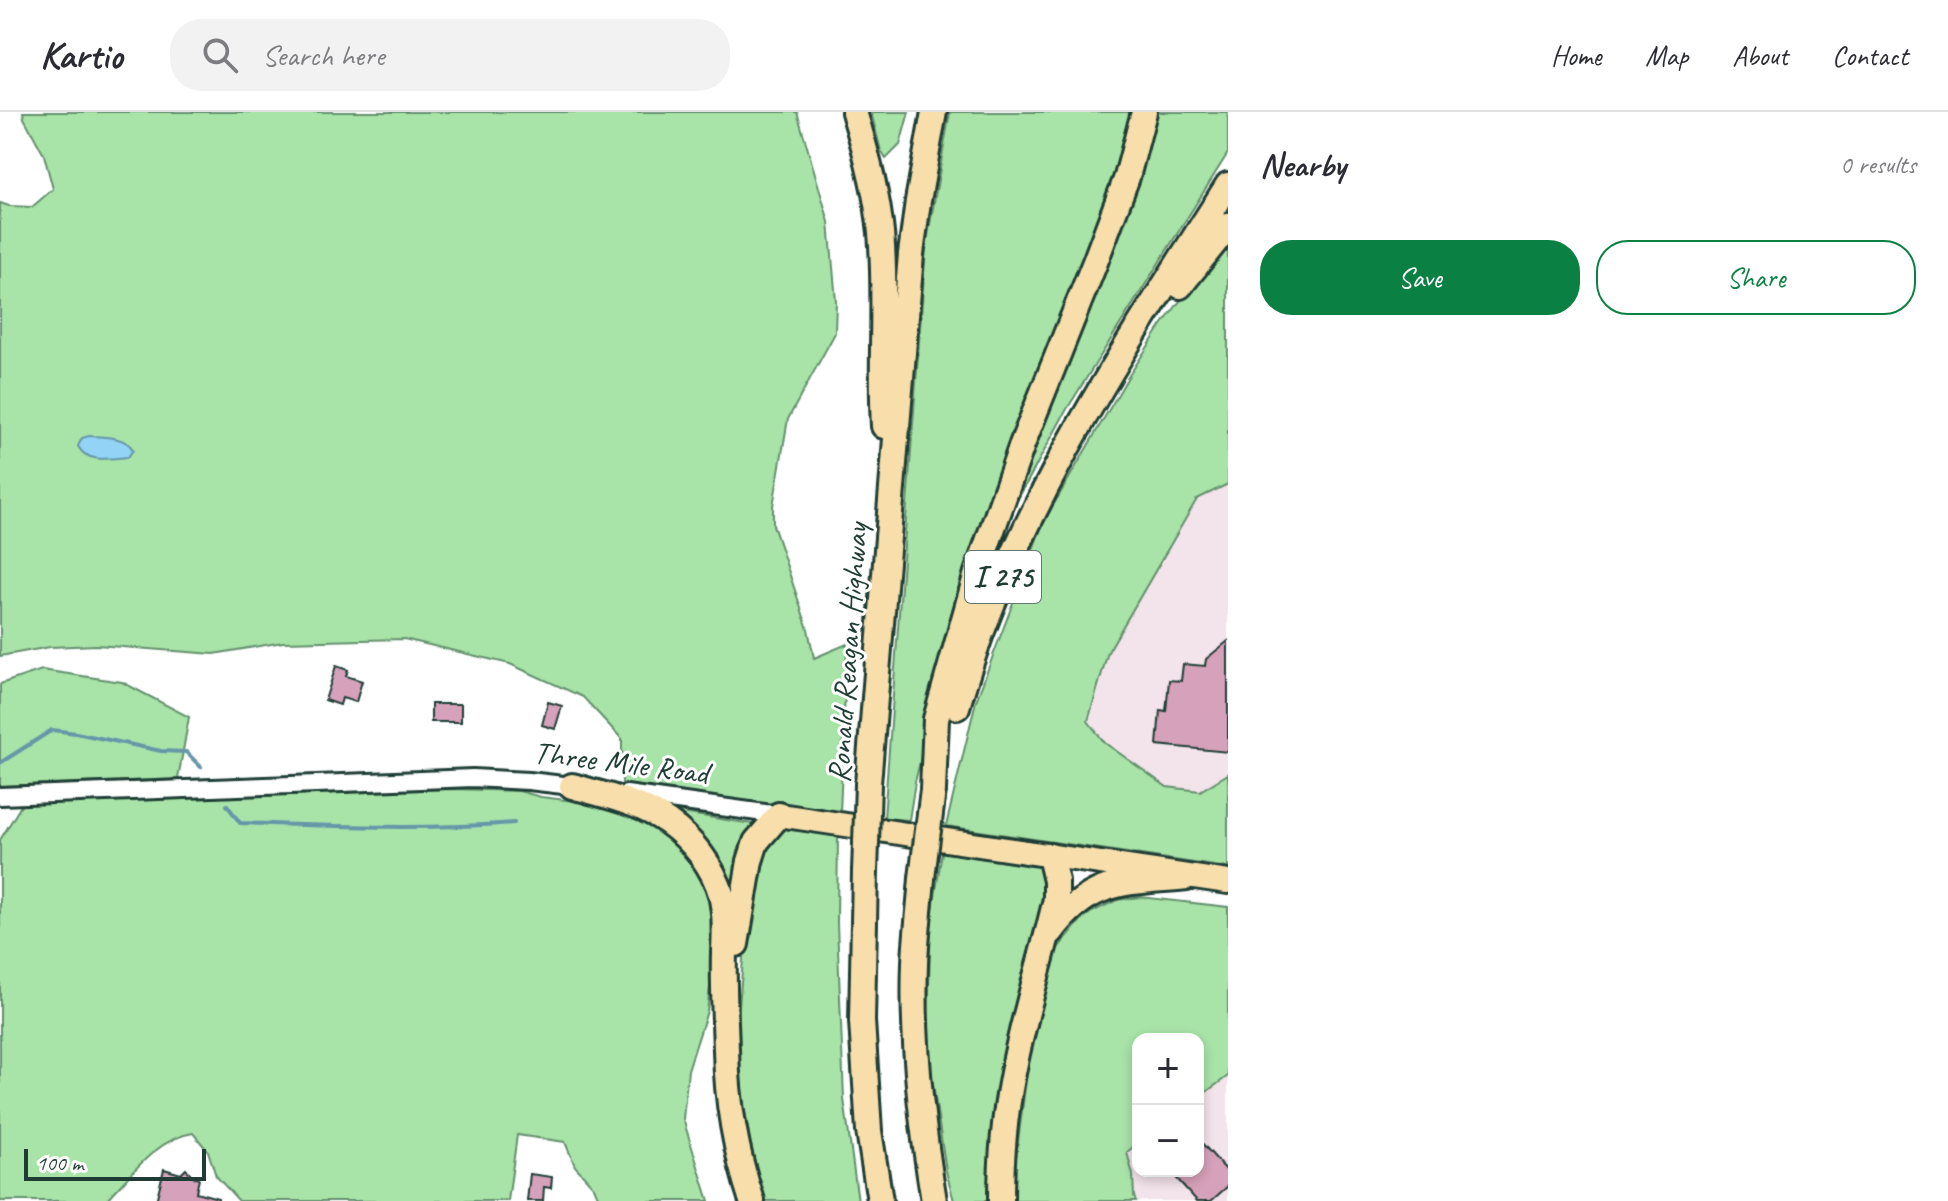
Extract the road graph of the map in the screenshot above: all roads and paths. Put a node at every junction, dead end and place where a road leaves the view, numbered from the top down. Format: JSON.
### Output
{"nodes":[{"id":1,"x":854,"y":112,"type":"edge"},
{"id":2,"x":934,"y":112,"type":"edge"},
{"id":3,"x":1144,"y":112,"type":"edge"},
{"id":4,"x":1228,"y":185,"type":"edge"},
{"id":5,"x":1228,"y":226,"type":"edge"},
{"id":6,"x":1107,"y":379,"type":"junction"},
{"id":7,"x":889,"y":517,"type":"junction"},
{"id":8,"x":572,"y":786,"type":"junction"},
{"id":9,"x":933,"y":790,"type":"junction"},
{"id":10,"x":0,"y":796,"type":"edge"},
{"id":11,"x":779,"y":815,"type":"junction"},
{"id":12,"x":1050,"y":856,"type":"junction"},
{"id":13,"x":1187,"y":877,"type":"junction"},
{"id":14,"x":1228,"y":882,"type":"edge"},
{"id":15,"x":1047,"y":937,"type":"junction"},
{"id":16,"x":726,"y":997,"type":"junction"},
{"id":17,"x":752,"y":1201,"type":"edge"},
{"id":18,"x":880,"y":1201,"type":"edge"},
{"id":19,"x":934,"y":1201,"type":"edge"},
{"id":20,"x":1001,"y":1201,"type":"edge"}],
"edges":[{"from":1,"to":7,"type":"highway"},
{"from":2,"to":7,"type":"highway","name":"Ronald Reagan Highway"},
{"from":3,"to":9,"type":"highway"},
{"from":4,"to":6,"type":"highway","number":"I 275"},
{"from":5,"to":6,"type":"highway"},
{"from":6,"to":9,"type":"highway","number":"I 275"},
{"from":7,"to":18,"type":"highway","name":"Ronald Reagan Highway","bridge":true},
{"from":8,"to":10,"type":"street","name":"Three Mile Road"},
{"from":8,"to":11,"type":"street","name":"Three Mile Road"},
{"from":8,"to":16,"type":"highway"},
{"from":9,"to":19,"type":"highway","number":"I 275","bridge":true},
{"from":11,"to":12,"type":"main road","name":"Three Mile Road"},
{"from":11,"to":16,"type":"highway"},
{"from":12,"to":13,"type":"main road","name":"Three Mile Road"},
{"from":12,"to":15,"type":"highway"},
{"from":13,"to":14,"type":"main road","name":"Three Mile Road"},
{"from":13,"to":15,"type":"highway"},
{"from":15,"to":20,"type":"highway"},
{"from":16,"to":17,"type":"highway"}]}
